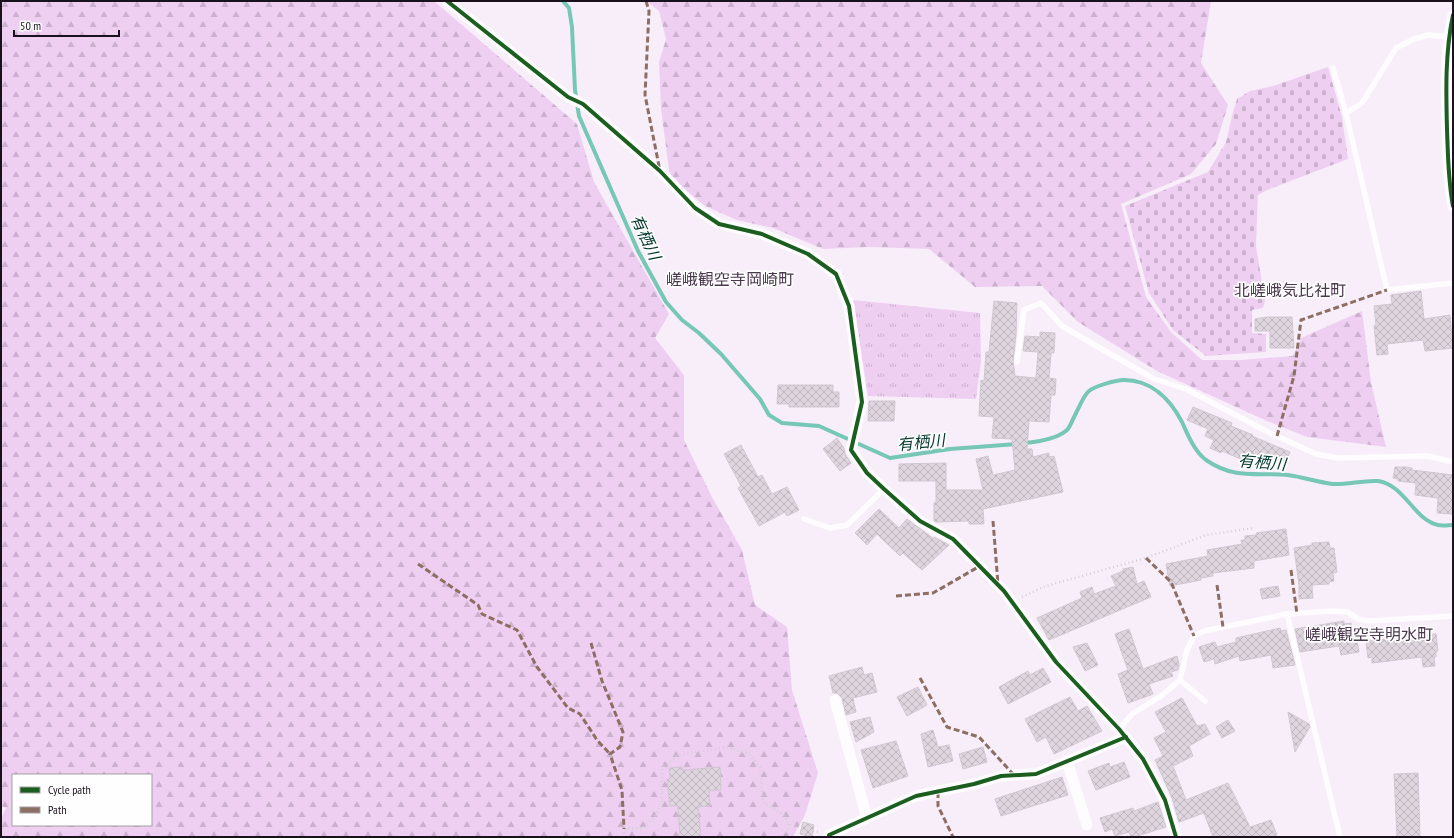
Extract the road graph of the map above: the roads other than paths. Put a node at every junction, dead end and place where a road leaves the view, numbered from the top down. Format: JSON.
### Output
{"nodes":[{"id":1,"x":447,"y":1,"type":"edge"},
{"id":2,"x":1453,"y":15,"type":"edge"},
{"id":3,"x":1448,"y":36,"type":"junction"},
{"id":4,"x":1333,"y":68,"type":"dead end"},
{"id":5,"x":1346,"y":113,"type":"junction"},
{"id":6,"x":1451,"y":185,"type":"edge"},
{"id":7,"x":1453,"y":206,"type":"edge"},
{"id":8,"x":1453,"y":283,"type":"edge"},
{"id":9,"x":1017,"y":362,"type":"dead end"},
{"id":10,"x":1453,"y":462,"type":"edge"},
{"id":11,"x":884,"y":489,"type":"junction"},
{"id":12,"x":804,"y":519,"type":"dead end"},
{"id":13,"x":1287,"y":614,"type":"junction"},
{"id":14,"x":1453,"y":616,"type":"edge"},
{"id":15,"x":1180,"y":680,"type":"junction"},
{"id":16,"x":835,"y":700,"type":"dead end"},
{"id":17,"x":1205,"y":701,"type":"dead end"},
{"id":18,"x":1122,"y":733,"type":"junction"},
{"id":19,"x":1067,"y":761,"type":"junction"},
{"id":20,"x":867,"y":818,"type":"junction"},
{"id":21,"x":1087,"y":825,"type":"dead end"},
{"id":22,"x":829,"y":837,"type":"edge"},
{"id":23,"x":1176,"y":837,"type":"edge"},
{"id":24,"x":1340,"y":837,"type":"edge"}],
"edges":[{"from":1,"to":11,"type":"street"},
{"from":2,"to":3,"type":"street"},
{"from":3,"to":5,"type":"lane"},
{"from":3,"to":6,"type":"street"},
{"from":4,"to":5,"type":"lane"},
{"from":5,"to":8,"type":"lane"},
{"from":6,"to":7,"type":"street"},
{"from":9,"to":10,"type":"lane"},
{"from":11,"to":12,"type":"lane"},
{"from":11,"to":18,"type":"street"},
{"from":13,"to":14,"type":"lane"},
{"from":13,"to":15,"type":"lane"},
{"from":13,"to":24,"type":"lane"},
{"from":15,"to":17,"type":"lane"},
{"from":15,"to":18,"type":"lane"},
{"from":16,"to":20,"type":"street"},
{"from":18,"to":19,"type":"street"},
{"from":18,"to":23,"type":"street"},
{"from":19,"to":20,"type":"street"},
{"from":19,"to":21,"type":"street"},
{"from":20,"to":22,"type":"street"}]}
